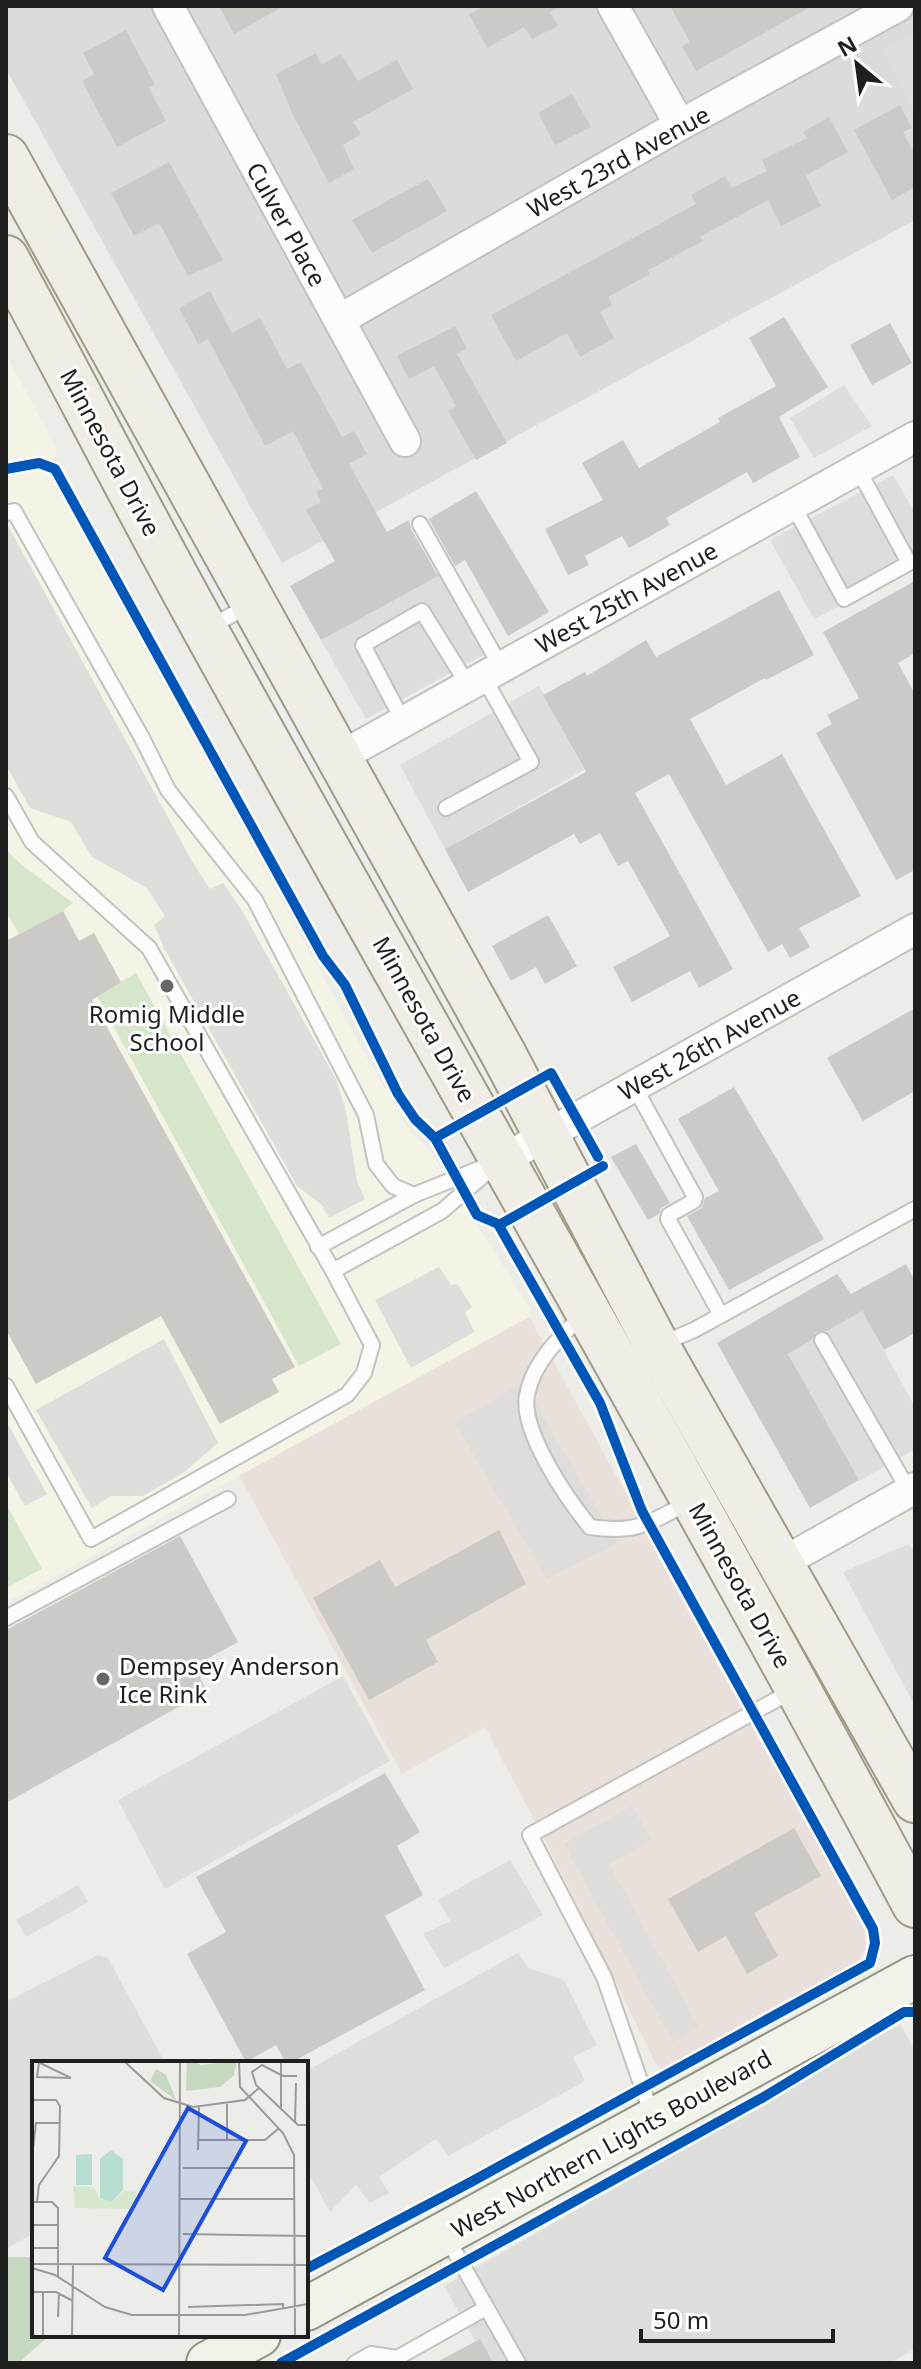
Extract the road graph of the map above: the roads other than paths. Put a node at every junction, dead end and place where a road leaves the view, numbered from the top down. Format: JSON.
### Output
{"nodes":[{"id":1,"x":168,"y":6,"type":"edge"},
{"id":2,"x":613,"y":6,"type":"edge"},
{"id":3,"x":898,"y":6,"type":"edge"},
{"id":4,"x":680,"y":125,"type":"junction"},
{"id":5,"x":6,"y":157,"type":"edge"},
{"id":6,"x":6,"y":258,"type":"edge"},
{"id":7,"x":339,"y":320,"type":"junction"},
{"id":8,"x":915,"y":437,"type":"edge"},
{"id":9,"x":405,"y":441,"type":"dead end"},
{"id":10,"x":858,"y":469,"type":"junction"},
{"id":11,"x":793,"y":505,"type":"junction"},
{"id":12,"x":6,"y":513,"type":"edge"},
{"id":13,"x":420,"y":524,"type":"dead end"},
{"id":14,"x":253,"y":604,"type":"junction"},
{"id":15,"x":205,"y":630,"type":"junction"},
{"id":16,"x":484,"y":676,"type":"junction"},
{"id":17,"x":403,"y":721,"type":"junction"},
{"id":18,"x":338,"y":758,"type":"junction"},
{"id":19,"x":6,"y":796,"type":"edge"},
{"id":20,"x":446,"y":808,"type":"dead end"},
{"id":21,"x":915,"y":929,"type":"edge"},
{"id":22,"x":634,"y":1086,"type":"junction"},
{"id":23,"x":546,"y":1135,"type":"junction"},
{"id":24,"x":504,"y":1159,"type":"junction"},
{"id":25,"x":414,"y":1195,"type":"junction"},
{"id":26,"x":915,"y":1209,"type":"edge"},
{"id":27,"x":318,"y":1247,"type":"junction"},
{"id":28,"x":333,"y":1271,"type":"junction"},
{"id":29,"x":588,"y":1311,"type":"junction"},
{"id":30,"x":721,"y":1315,"type":"junction"},
{"id":31,"x":822,"y":1340,"type":"dead end"},
{"id":32,"x":657,"y":1346,"type":"junction"},
{"id":33,"x":6,"y":1386,"type":"edge"},
{"id":34,"x":912,"y":1490,"type":"edge"},
{"id":35,"x":228,"y":1499,"type":"dead end"},
{"id":36,"x":693,"y":1500,"type":"junction"},
{"id":37,"x":780,"y":1564,"type":"junction"},
{"id":38,"x":6,"y":1618,"type":"edge"},
{"id":39,"x":798,"y":1688,"type":"junction"},
{"id":40,"x":915,"y":1800,"type":"edge"},
{"id":41,"x":915,"y":1905,"type":"edge"},
{"id":42,"x":915,"y":1977,"type":"edge"},
{"id":43,"x":654,"y":2120,"type":"junction"},
{"id":44,"x":444,"y":2234,"type":"junction"},
{"id":45,"x":308,"y":2308,"type":"edge"},
{"id":46,"x":486,"y":2308,"type":"junction"},
{"id":47,"x":255,"y":2337,"type":"edge"},
{"id":48,"x":208,"y":2363,"type":"edge"},
{"id":49,"x":355,"y":2363,"type":"edge"},
{"id":50,"x":518,"y":2363,"type":"edge"}],
"edges":[{"from":1,"to":7,"type":"street","name":"Culver Place"},
{"from":2,"to":4,"type":"street"},
{"from":3,"to":4,"type":"street","name":"West 23rd Avenue"},
{"from":4,"to":7,"type":"street","name":"West 23rd Avenue"},
{"from":5,"to":14,"type":"main road","name":"Minnesota Drive"},
{"from":6,"to":15,"type":"main road","name":"Minnesota Drive"},
{"from":7,"to":9,"type":"street","name":"Culver Place"},
{"from":8,"to":10,"type":"street","name":"West 25th Avenue"},
{"from":10,"to":11,"type":"street","name":"West 25th Avenue"},
{"from":10,"to":11,"type":"lane"},
{"from":11,"to":16,"type":"street","name":"West 25th Avenue"},
{"from":12,"to":25,"type":"lane"},
{"from":13,"to":16,"type":"lane"},
{"from":14,"to":15,"type":"lane"},
{"from":14,"to":18,"type":"main road","name":"Minnesota Drive"},
{"from":15,"to":24,"type":"main road","name":"Minnesota Drive"},
{"from":16,"to":17,"type":"street","name":"West 25th Avenue"},
{"from":16,"to":17,"type":"lane"},
{"from":16,"to":20,"type":"lane"},
{"from":17,"to":18,"type":"street","name":"West 25th Avenue"},
{"from":18,"to":23,"type":"main road","name":"Minnesota Drive"},
{"from":19,"to":27,"type":"lane"},
{"from":21,"to":22,"type":"street","name":"West 26th Avenue"},
{"from":22,"to":23,"type":"street","name":"West 26th Avenue"},
{"from":22,"to":30,"type":"lane"},
{"from":23,"to":24,"type":"street","name":"West 26th Avenue"},
{"from":23,"to":32,"type":"main road","name":"Minnesota Drive"},
{"from":24,"to":25,"type":"lane"},
{"from":24,"to":28,"type":"lane"},
{"from":24,"to":29,"type":"main road","name":"Minnesota Drive"},
{"from":25,"to":27,"type":"lane"},
{"from":26,"to":30,"type":"lane"},
{"from":27,"to":28,"type":"lane"},
{"from":28,"to":33,"type":"lane"},
{"from":29,"to":36,"type":"main road","name":"Minnesota Drive"},
{"from":29,"to":36,"type":"lane"},
{"from":30,"to":32,"type":"lane"},
{"from":31,"to":34,"type":"lane"},
{"from":32,"to":37,"type":"main road","name":"Minnesota Drive"},
{"from":34,"to":37,"type":"street"},
{"from":35,"to":38,"type":"lane"},
{"from":36,"to":39,"type":"main road","name":"Minnesota Drive"},
{"from":37,"to":40,"type":"main road","name":"Minnesota Drive"},
{"from":39,"to":41,"type":"main road","name":"Minnesota Drive"},
{"from":39,"to":43,"type":"lane"},
{"from":42,"to":43,"type":"main road","name":"West Northern Lights Boulevard"},
{"from":43,"to":44,"type":"main road","name":"West Northern Lights Boulevard"},
{"from":44,"to":45,"type":"main road","name":"West Northern Lights Boulevard"},
{"from":44,"to":46,"type":"lane"},
{"from":46,"to":49,"type":"lane"},
{"from":46,"to":50,"type":"lane"},
{"from":47,"to":48,"type":"main road"}]}
